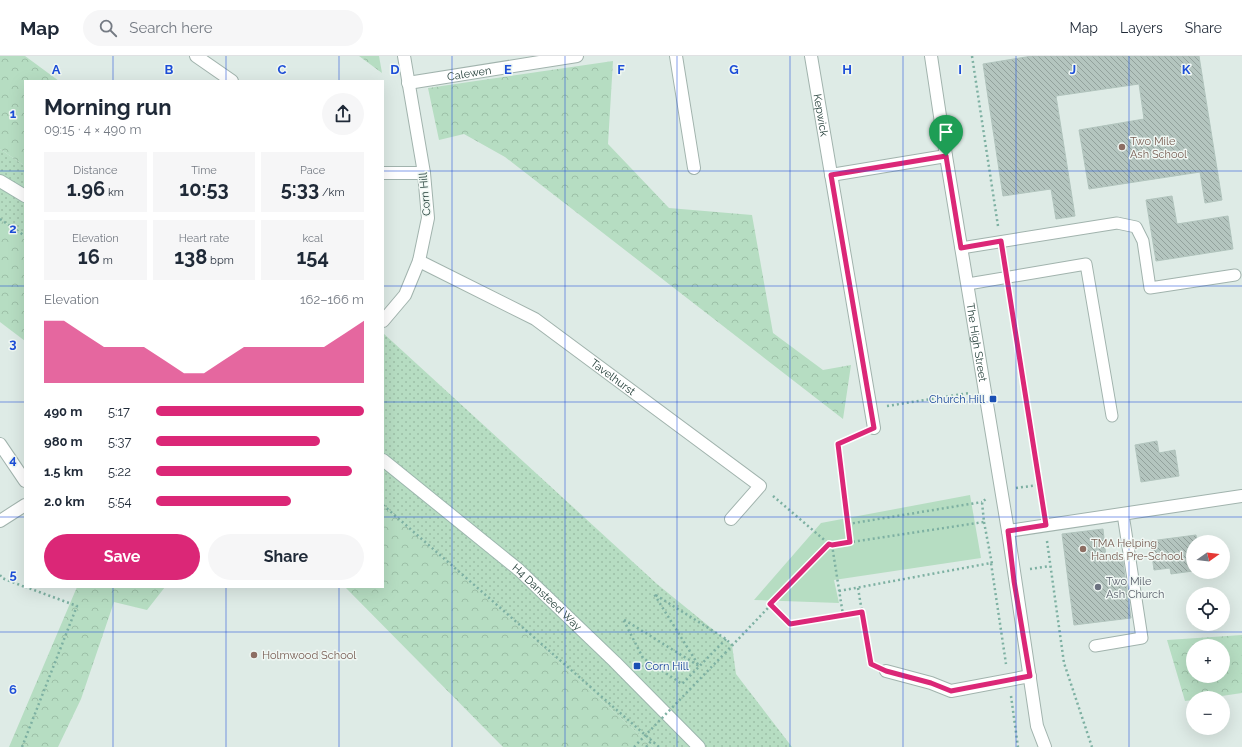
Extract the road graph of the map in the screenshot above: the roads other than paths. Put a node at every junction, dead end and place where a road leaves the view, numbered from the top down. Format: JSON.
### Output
{"nodes":[{"id":1,"x":196,"y":56,"type":"edge"},
{"id":2,"x":404,"y":56,"type":"edge"},
{"id":3,"x":578,"y":56,"type":"edge"},
{"id":4,"x":676,"y":56,"type":"edge"},
{"id":5,"x":811,"y":56,"type":"edge"},
{"id":6,"x":931,"y":56,"type":"edge"},
{"id":7,"x":231,"y":80,"type":"edge"},
{"id":8,"x":408,"y":83,"type":"junction"},
{"id":9,"x":946,"y":156,"type":"junction"},
{"id":10,"x":694,"y":168,"type":"dead end"},
{"id":11,"x":384,"y":173,"type":"edge"},
{"id":12,"x":424,"y":174,"type":"junction"},
{"id":13,"x":831,"y":175,"type":"junction"},
{"id":14,"x":0,"y":181,"type":"edge"},
{"id":15,"x":24,"y":195,"type":"edge"},
{"id":16,"x":961,"y":248,"type":"junction"},
{"id":17,"x":419,"y":261,"type":"junction"},
{"id":18,"x":1235,"y":275,"type":"dead end"},
{"id":19,"x":968,"y":284,"type":"junction"},
{"id":20,"x":384,"y":320,"type":"edge"},
{"id":21,"x":1112,"y":416,"type":"dead end"},
{"id":22,"x":874,"y":428,"type":"road end"},
{"id":23,"x":0,"y":444,"type":"edge"},
{"id":24,"x":384,"y":461,"type":"edge"},
{"id":25,"x":24,"y":480,"type":"edge"},
{"id":26,"x":1242,"y":496,"type":"edge"},
{"id":27,"x":24,"y":506,"type":"edge"},
{"id":28,"x":1123,"y":514,"type":"junction"},
{"id":29,"x":731,"y":519,"type":"dead end"},
{"id":30,"x":0,"y":522,"type":"edge"},
{"id":31,"x":1008,"y":531,"type":"junction"},
{"id":32,"x":1095,"y":646,"type":"dead end"},
{"id":33,"x":886,"y":671,"type":"road end"},
{"id":34,"x":1030,"y":676,"type":"junction"},
{"id":35,"x":699,"y":747,"type":"edge"},
{"id":36,"x":1045,"y":747,"type":"edge"}],
"edges":[{"from":1,"to":7,"type":"street"},
{"from":2,"to":8,"type":"street","name":"Corn Hill"},
{"from":3,"to":8,"type":"street","name":"Calewen"},
{"from":4,"to":10,"type":"street"},
{"from":5,"to":13,"type":"street","name":"Kepwick"},
{"from":6,"to":9,"type":"street","name":"The High Street"},
{"from":8,"to":12,"type":"street","name":"Corn Hill"},
{"from":9,"to":13,"type":"street"},
{"from":9,"to":16,"type":"street","name":"The High Street"},
{"from":11,"to":12,"type":"street"},
{"from":12,"to":17,"type":"street","name":"Corn Hill"},
{"from":13,"to":22,"type":"street","name":"Kepwick"},
{"from":14,"to":15,"type":"street"},
{"from":16,"to":18,"type":"lane"},
{"from":16,"to":19,"type":"street","name":"The High Street"},
{"from":17,"to":20,"type":"street","name":"Corn Hill"},
{"from":17,"to":29,"type":"street","name":"Tavelhurst"},
{"from":19,"to":21,"type":"lane"},
{"from":19,"to":31,"type":"street","name":"The High Street"},
{"from":23,"to":25,"type":"street"},
{"from":24,"to":35,"type":"street","name":"H4 Dansteed Way"},
{"from":26,"to":28,"type":"street"},
{"from":27,"to":30,"type":"street"},
{"from":28,"to":31,"type":"street"},
{"from":28,"to":32,"type":"lane"},
{"from":31,"to":34,"type":"street","name":"The High Street"},
{"from":33,"to":34,"type":"street"},
{"from":34,"to":36,"type":"street","name":"The High Street"}]}
